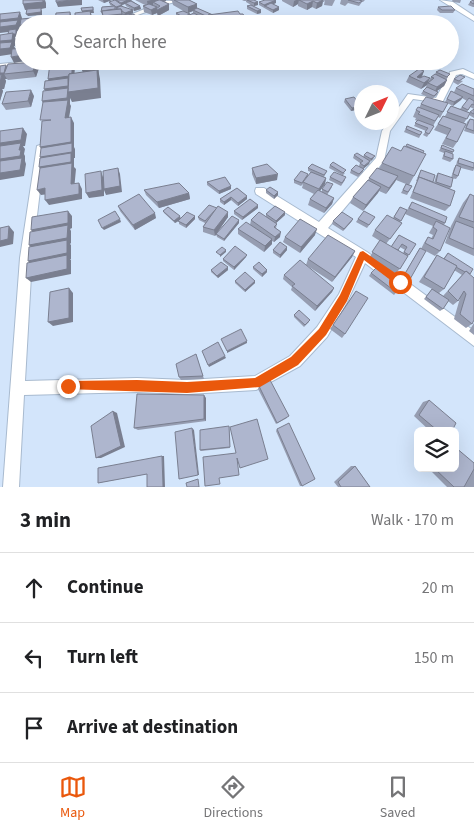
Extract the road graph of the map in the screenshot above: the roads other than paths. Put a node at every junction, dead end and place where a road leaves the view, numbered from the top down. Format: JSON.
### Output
{"nodes":[{"id":1,"x":181,"y":0,"type":"edge"},
{"id":2,"x":442,"y":0,"type":"edge"},
{"id":3,"x":138,"y":5,"type":"edge"},
{"id":4,"x":146,"y":9,"type":"junction"},
{"id":5,"x":133,"y":15,"type":"edge"},
{"id":6,"x":474,"y":19,"type":"edge"},
{"id":7,"x":15,"y":65,"type":"edge"},
{"id":8,"x":0,"y":66,"type":"edge"},
{"id":9,"x":474,"y":77,"type":"edge"},
{"id":10,"x":40,"y":148,"type":"edge"},
{"id":11,"x":260,"y":191,"type":"dead end"},
{"id":12,"x":321,"y":228,"type":"junction"},
{"id":13,"x":363,"y":254,"type":"junction"},
{"id":14,"x":474,"y":339,"type":"edge"},
{"id":15,"x":18,"y":388,"type":"junction"},
{"id":16,"x":11,"y":487,"type":"edge"}],
"edges":[{"from":1,"to":4,"type":"street"},
{"from":2,"to":6,"type":"street"},
{"from":3,"to":4,"type":"street"},
{"from":4,"to":5,"type":"street"},
{"from":7,"to":8,"type":"street"},
{"from":9,"to":12,"type":"street"},
{"from":10,"to":15,"type":"street"},
{"from":11,"to":12,"type":"street"},
{"from":12,"to":13,"type":"street"},
{"from":13,"to":14,"type":"street"},
{"from":13,"to":15,"type":"street"},
{"from":15,"to":16,"type":"street"}]}
